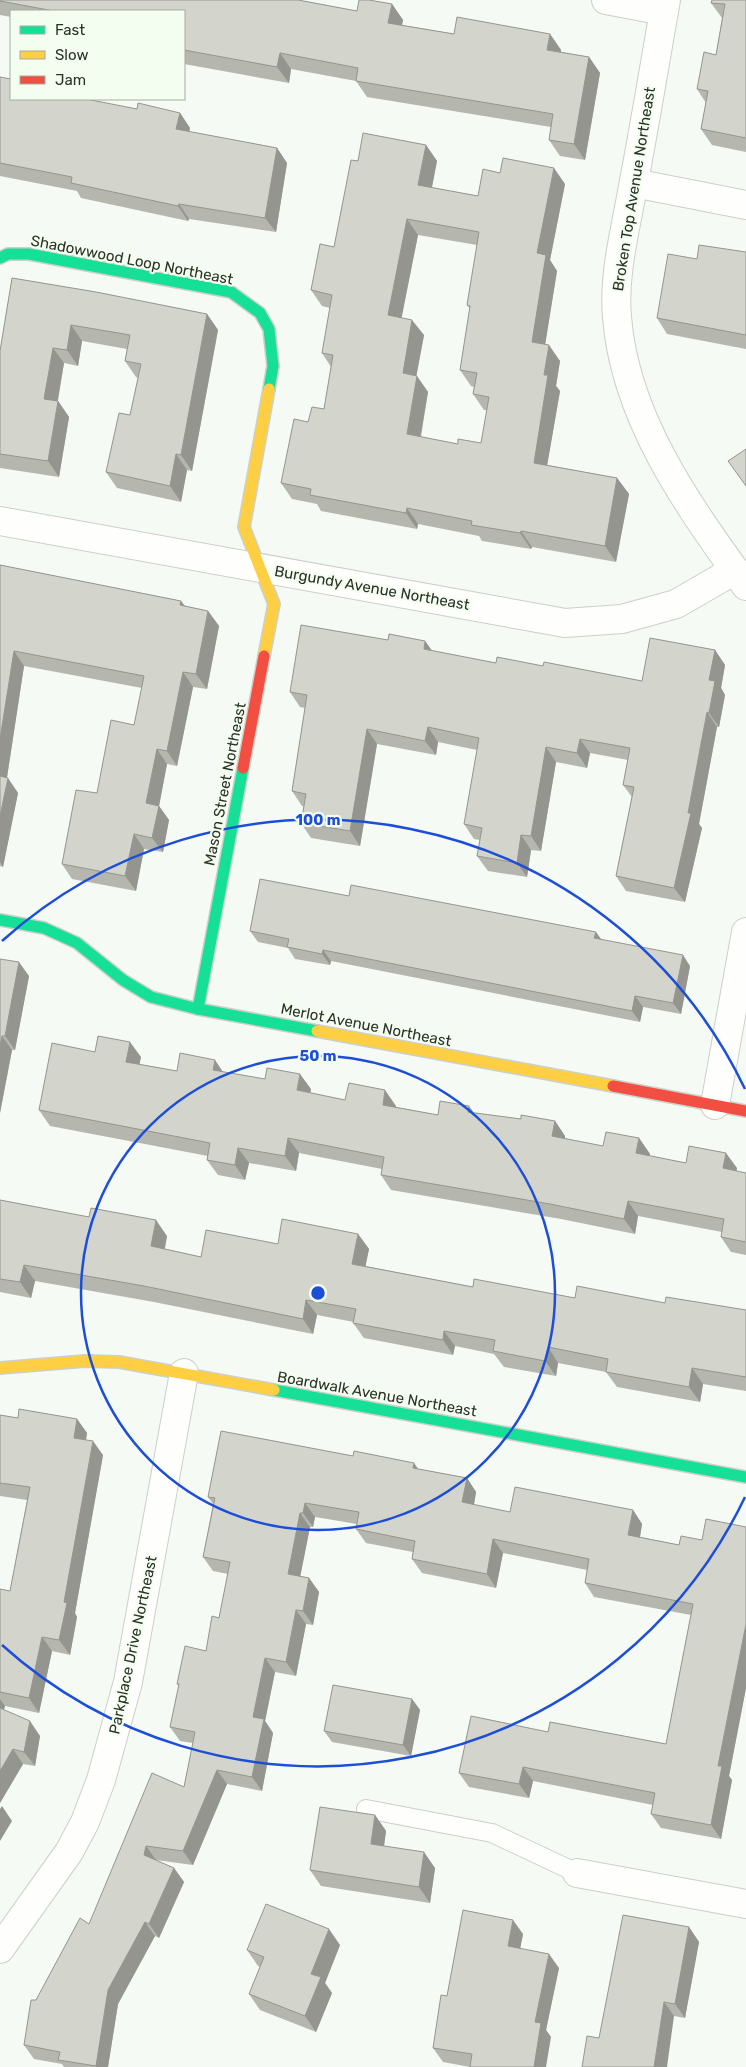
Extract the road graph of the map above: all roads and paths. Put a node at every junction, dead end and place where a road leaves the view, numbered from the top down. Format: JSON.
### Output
{"nodes":[{"id":1,"x":606,"y":0,"type":"edge"},
{"id":2,"x":665,"y":5,"type":"edge"},
{"id":3,"x":634,"y":183,"type":"junction"},
{"id":4,"x":746,"y":205,"type":"edge"},
{"id":5,"x":0,"y":258,"type":"edge"},
{"id":6,"x":0,"y":521,"type":"edge"},
{"id":7,"x":259,"y":568,"type":"junction"},
{"id":8,"x":740,"y":578,"type":"edge"},
{"id":9,"x":0,"y":920,"type":"edge"},
{"id":10,"x":746,"y":932,"type":"edge"},
{"id":11,"x":198,"y":1009,"type":"junction"},
{"id":12,"x":715,"y":1105,"type":"junction"},
{"id":13,"x":746,"y":1111,"type":"edge"},
{"id":14,"x":0,"y":1368,"type":"edge"},
{"id":15,"x":184,"y":1373,"type":"junction"},
{"id":16,"x":746,"y":1477,"type":"edge"},
{"id":17,"x":366,"y":1809,"type":"dead end"},
{"id":18,"x":577,"y":1873,"type":"joint"},
{"id":19,"x":746,"y":1904,"type":"edge"},
{"id":20,"x":0,"y":1949,"type":"edge"}],
"edges":[{"from":1,"to":2,"type":"street"},
{"from":2,"to":3,"type":"street","name":"Broken Top Avenue Northeast"},
{"from":3,"to":4,"type":"street"},
{"from":3,"to":8,"type":"street","name":"Broken Top Avenue Northeast"},
{"from":5,"to":7,"type":"street","name":"Shadowwood Loop Northeast"},
{"from":6,"to":7,"type":"street","name":"Burgundy Avenue Northeast"},
{"from":7,"to":8,"type":"street","name":"Burgundy Avenue Northeast"},
{"from":7,"to":11,"type":"street","name":"Mason Street Northeast"},
{"from":9,"to":11,"type":"street","name":"Merlot Avenue Northeast"},
{"from":10,"to":12,"type":"street"},
{"from":11,"to":12,"type":"street","name":"Merlot Avenue Northeast"},
{"from":12,"to":13,"type":"street","name":"Merlot Avenue Northeast"},
{"from":14,"to":15,"type":"street","name":"Boardwalk Avenue Northeast"},
{"from":15,"to":16,"type":"street","name":"Boardwalk Avenue Northeast"},
{"from":15,"to":20,"type":"street","name":"Parkplace Drive Northeast"},
{"from":17,"to":18,"type":"lane"},
{"from":18,"to":19,"type":"street"}]}
